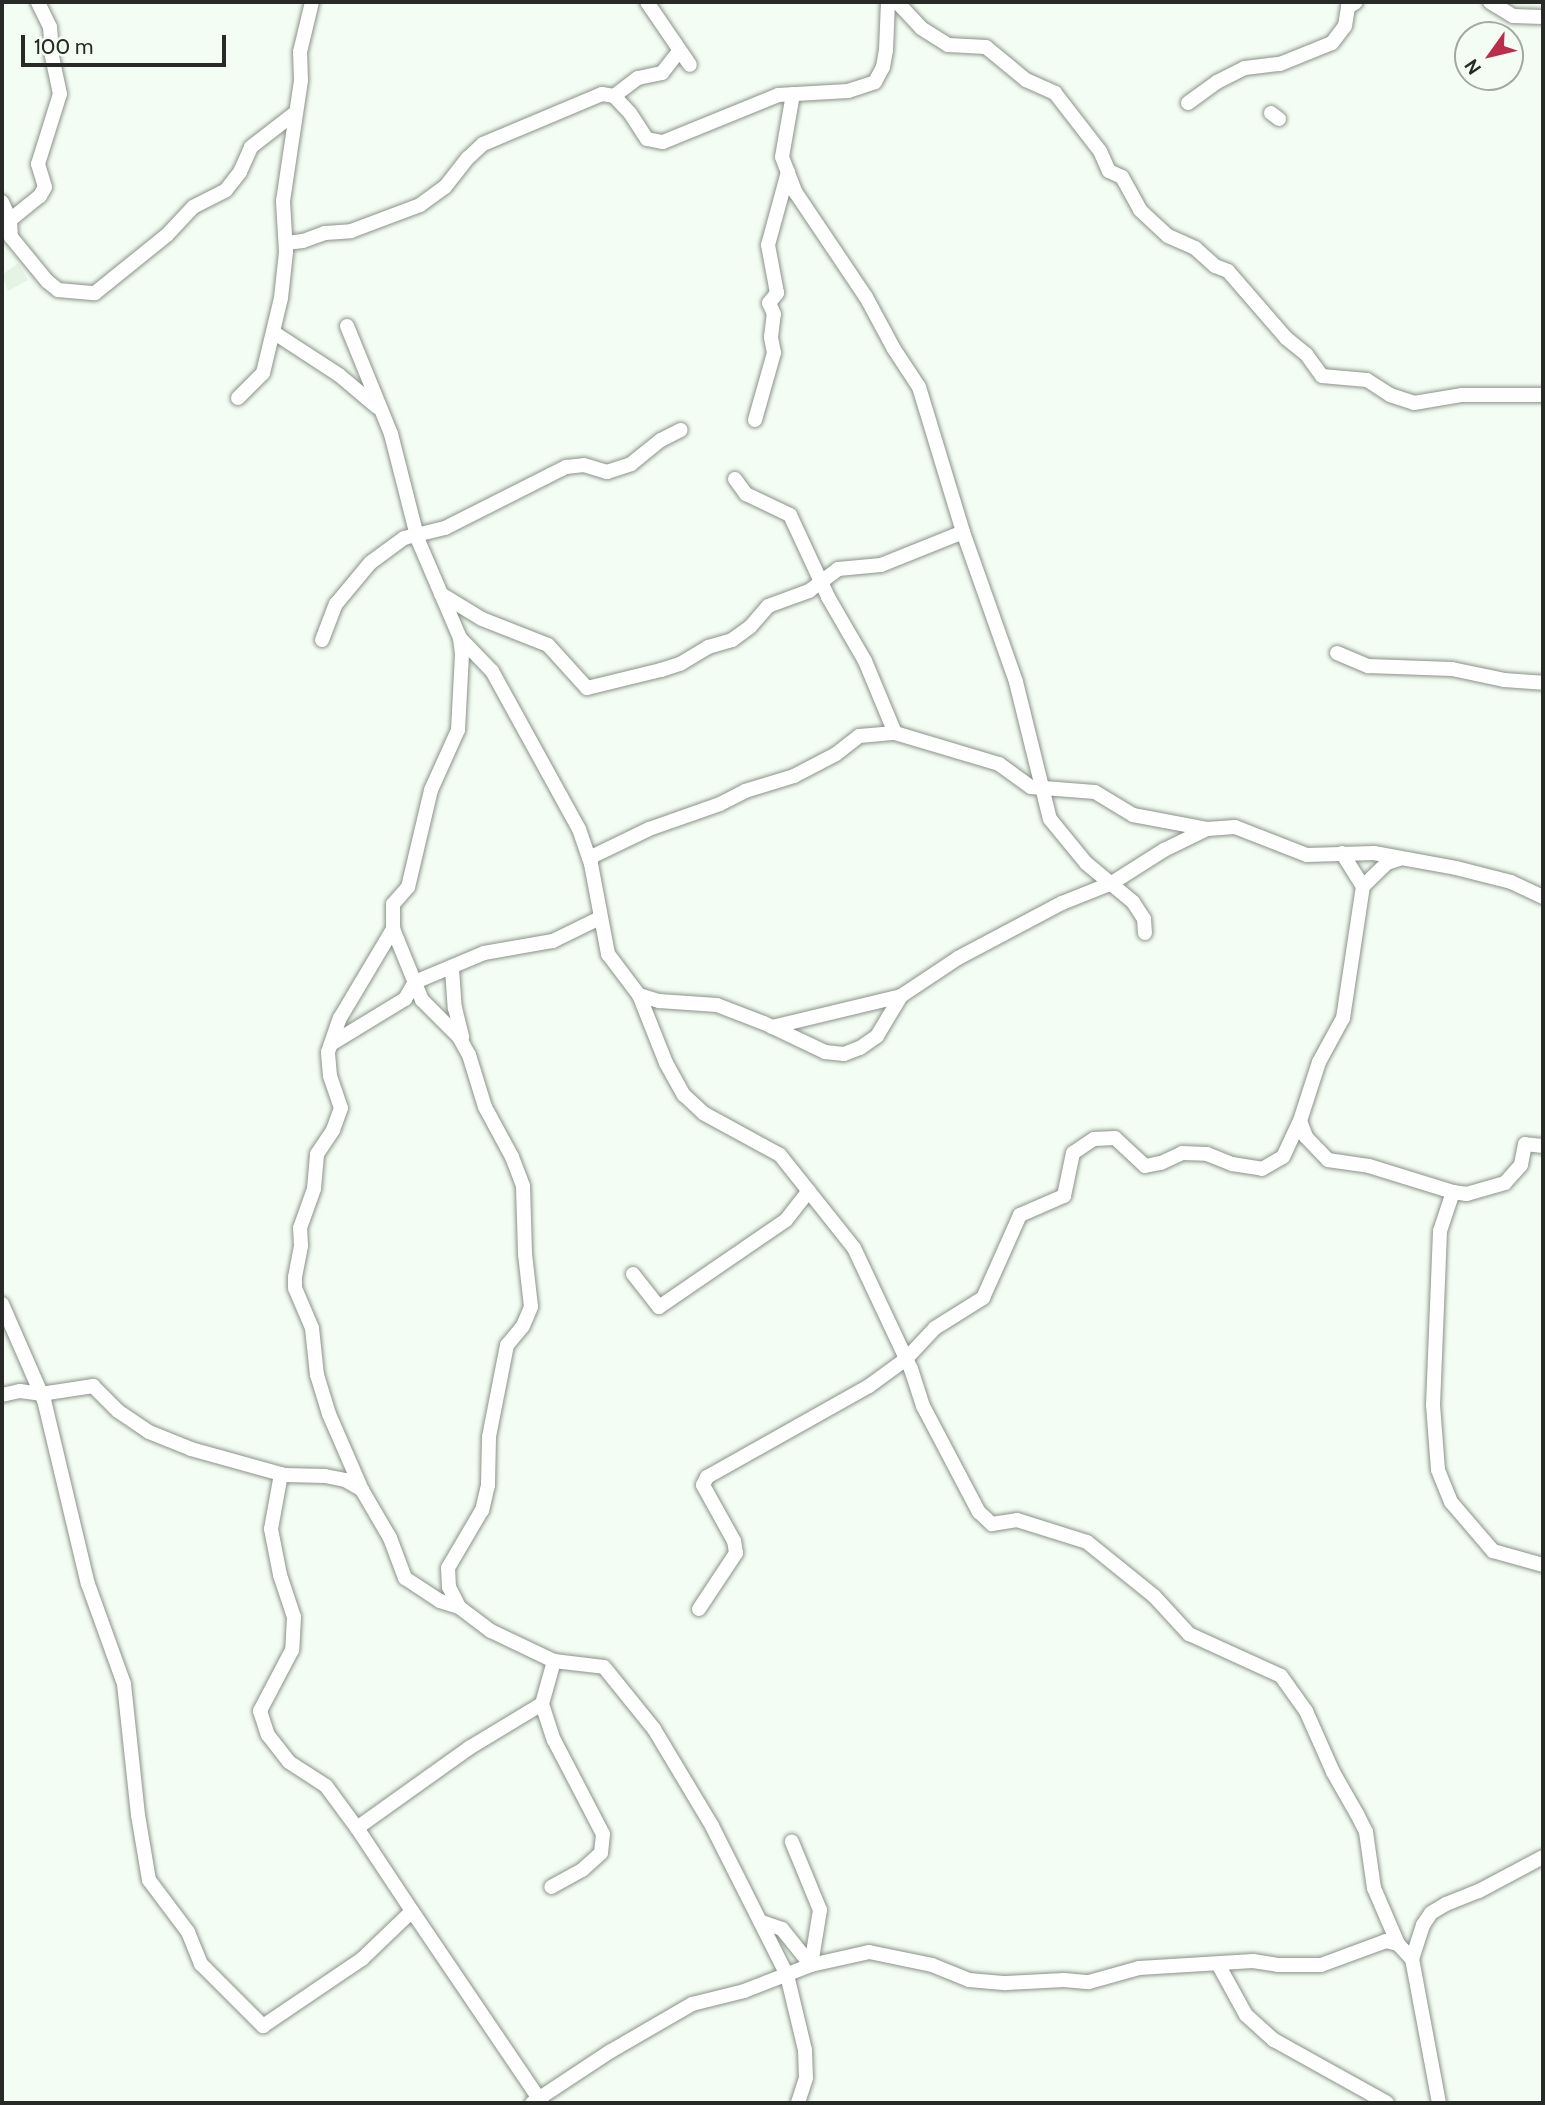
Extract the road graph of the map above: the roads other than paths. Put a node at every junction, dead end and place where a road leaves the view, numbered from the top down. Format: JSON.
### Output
{"nodes":[{"id":1,"x":38,"y":2,"type":"edge"},
{"id":2,"x":312,"y":2,"type":"edge"},
{"id":3,"x":646,"y":2,"type":"edge"},
{"id":4,"x":876,"y":2,"type":"edge"},
{"id":5,"x":888,"y":2,"type":"edge"},
{"id":6,"x":897,"y":2,"type":"edge"},
{"id":7,"x":1356,"y":2,"type":"edge"},
{"id":8,"x":1490,"y":2,"type":"edge"},
{"id":9,"x":1543,"y":17,"type":"edge"},
{"id":10,"x":886,"y":30,"type":"junction"},
{"id":11,"x":679,"y":51,"type":"junction"},
{"id":12,"x":690,"y":65,"type":"dead end"},
{"id":13,"x":793,"y":94,"type":"junction"},
{"id":14,"x":614,"y":96,"type":"junction"},
{"id":15,"x":1188,"y":103,"type":"dead end"},
{"id":16,"x":295,"y":113,"type":"junction"},
{"id":17,"x":788,"y":172,"type":"junction"},
{"id":18,"x":2,"y":202,"type":"edge"},
{"id":19,"x":10,"y":220,"type":"junction"},
{"id":20,"x":6,"y":239,"type":"edge"},
{"id":21,"x":286,"y":243,"type":"junction"},
{"id":22,"x":347,"y":326,"type":"dead end"},
{"id":23,"x":273,"y":332,"type":"junction"},
{"id":24,"x":1543,"y":396,"type":"edge"},
{"id":25,"x":238,"y":398,"type":"dead end"},
{"id":26,"x":380,"y":409,"type":"junction"},
{"id":27,"x":755,"y":420,"type":"dead end"},
{"id":28,"x":681,"y":430,"type":"dead end"},
{"id":29,"x":735,"y":479,"type":"dead end"},
{"id":30,"x":963,"y":532,"type":"junction"},
{"id":31,"x":417,"y":534,"type":"junction"},
{"id":32,"x":822,"y":581,"type":"junction"},
{"id":33,"x":441,"y":594,"type":"junction"},
{"id":34,"x":460,"y":638,"type":"junction"},
{"id":35,"x":322,"y":640,"type":"dead end"},
{"id":36,"x":1337,"y":653,"type":"dead end"},
{"id":37,"x":1543,"y":683,"type":"edge"},
{"id":38,"x":895,"y":733,"type":"junction"},
{"id":39,"x":1042,"y":787,"type":"junction"},
{"id":40,"x":1207,"y":829,"type":"junction"},
{"id":41,"x":1342,"y":853,"type":"junction"},
{"id":42,"x":589,"y":858,"type":"junction"},
{"id":43,"x":1400,"y":858,"type":"junction"},
{"id":44,"x":1112,"y":883,"type":"junction"},
{"id":45,"x":1363,"y":886,"type":"junction"},
{"id":46,"x":1543,"y":897,"type":"edge"},
{"id":47,"x":600,"y":918,"type":"junction"},
{"id":48,"x":393,"y":929,"type":"junction"},
{"id":49,"x":1145,"y":933,"type":"dead end"},
{"id":50,"x":452,"y":969,"type":"junction"},
{"id":51,"x":415,"y":982,"type":"junction"},
{"id":52,"x":639,"y":995,"type":"junction"},
{"id":53,"x":901,"y":996,"type":"junction"},
{"id":54,"x":772,"y":1027,"type":"junction"},
{"id":55,"x":331,"y":1044,"type":"junction"},
{"id":56,"x":464,"y":1047,"type":"junction"},
{"id":57,"x":1300,"y":1121,"type":"junction"},
{"id":58,"x":1543,"y":1146,"type":"edge"},
{"id":59,"x":809,"y":1191,"type":"junction"},
{"id":60,"x":1453,"y":1192,"type":"junction"},
{"id":61,"x":633,"y":1273,"type":"dead end"},
{"id":62,"x":2,"y":1304,"type":"edge"},
{"id":63,"x":906,"y":1359,"type":"junction"},
{"id":64,"x":41,"y":1394,"type":"junction"},
{"id":65,"x":2,"y":1395,"type":"edge"},
{"id":66,"x":281,"y":1474,"type":"junction"},
{"id":67,"x":362,"y":1490,"type":"junction"},
{"id":68,"x":1543,"y":1564,"type":"edge"},
{"id":69,"x":459,"y":1608,"type":"junction"},
{"id":70,"x":699,"y":1609,"type":"dead end"},
{"id":71,"x":554,"y":1661,"type":"junction"},
{"id":72,"x":542,"y":1704,"type":"junction"},
{"id":73,"x":357,"y":1828,"type":"junction"},
{"id":74,"x":792,"y":1842,"type":"dead end"},
{"id":75,"x":1543,"y":1857,"type":"edge"},
{"id":76,"x":551,"y":1886,"type":"dead end"},
{"id":77,"x":412,"y":1911,"type":"junction"},
{"id":78,"x":762,"y":1922,"type":"junction"},
{"id":79,"x":1398,"y":1944,"type":"junction"},
{"id":80,"x":1412,"y":1958,"type":"junction"},
{"id":81,"x":1218,"y":1964,"type":"junction"},
{"id":82,"x":811,"y":1965,"type":"junction"},
{"id":83,"x":787,"y":1975,"type":"junction"},
{"id":84,"x":537,"y":2102,"type":"edge"},
{"id":85,"x":798,"y":2103,"type":"edge"},
{"id":86,"x":1387,"y":2103,"type":"edge"},
{"id":87,"x":1438,"y":2103,"type":"edge"}],
"edges":[{"from":1,"to":19,"type":"street"},
{"from":2,"to":16,"type":"street"},
{"from":3,"to":11,"type":"street"},
{"from":4,"to":10,"type":"street"},
{"from":5,"to":10,"type":"street"},
{"from":6,"to":24,"type":"street"},
{"from":7,"to":15,"type":"street"},
{"from":8,"to":9,"type":"street"},
{"from":10,"to":13,"type":"street"},
{"from":11,"to":12,"type":"street"},
{"from":11,"to":14,"type":"street"},
{"from":13,"to":14,"type":"street"},
{"from":13,"to":17,"type":"street"},
{"from":14,"to":21,"type":"street"},
{"from":16,"to":20,"type":"street"},
{"from":16,"to":21,"type":"street"},
{"from":17,"to":27,"type":"street"},
{"from":17,"to":30,"type":"street"},
{"from":18,"to":19,"type":"street"},
{"from":19,"to":20,"type":"street"},
{"from":21,"to":23,"type":"street"},
{"from":22,"to":26,"type":"street"},
{"from":23,"to":25,"type":"street"},
{"from":23,"to":26,"type":"street"},
{"from":26,"to":31,"type":"street"},
{"from":28,"to":31,"type":"street"},
{"from":29,"to":32,"type":"street"},
{"from":30,"to":32,"type":"street"},
{"from":30,"to":39,"type":"street"},
{"from":31,"to":33,"type":"street"},
{"from":31,"to":35,"type":"street"},
{"from":32,"to":33,"type":"street"},
{"from":32,"to":38,"type":"street"},
{"from":33,"to":34,"type":"street"},
{"from":34,"to":42,"type":"street"},
{"from":34,"to":48,"type":"street"},
{"from":36,"to":37,"type":"street"},
{"from":38,"to":39,"type":"street"},
{"from":38,"to":42,"type":"street"},
{"from":39,"to":40,"type":"street"},
{"from":39,"to":44,"type":"street"},
{"from":40,"to":41,"type":"street"},
{"from":40,"to":44,"type":"street"},
{"from":41,"to":43,"type":"street"},
{"from":41,"to":45,"type":"street"},
{"from":42,"to":47,"type":"street"},
{"from":43,"to":45,"type":"street"},
{"from":43,"to":46,"type":"street"},
{"from":44,"to":49,"type":"street"},
{"from":44,"to":53,"type":"street"},
{"from":45,"to":57,"type":"street"},
{"from":47,"to":50,"type":"street"},
{"from":47,"to":52,"type":"street"},
{"from":48,"to":51,"type":"street"},
{"from":48,"to":55,"type":"street"},
{"from":50,"to":51,"type":"street"},
{"from":50,"to":56,"type":"street"},
{"from":51,"to":55,"type":"street"},
{"from":51,"to":56,"type":"street"},
{"from":52,"to":54,"type":"street"},
{"from":52,"to":59,"type":"street"},
{"from":53,"to":54,"type":"street"},
{"from":53,"to":54,"type":"street"},
{"from":55,"to":67,"type":"street"},
{"from":56,"to":69,"type":"street"},
{"from":57,"to":60,"type":"street"},
{"from":57,"to":63,"type":"street"},
{"from":58,"to":60,"type":"street"},
{"from":59,"to":61,"type":"street"},
{"from":59,"to":63,"type":"street"},
{"from":60,"to":68,"type":"street"},
{"from":62,"to":64,"type":"street"},
{"from":63,"to":70,"type":"street"},
{"from":63,"to":79,"type":"street"},
{"from":64,"to":65,"type":"street"},
{"from":64,"to":66,"type":"street"},
{"from":64,"to":77,"type":"street"},
{"from":66,"to":67,"type":"street"},
{"from":66,"to":73,"type":"street"},
{"from":67,"to":69,"type":"street"},
{"from":69,"to":71,"type":"street"},
{"from":71,"to":72,"type":"street"},
{"from":71,"to":78,"type":"street"},
{"from":72,"to":73,"type":"street"},
{"from":72,"to":76,"type":"street"},
{"from":73,"to":77,"type":"street"},
{"from":74,"to":82,"type":"street"},
{"from":75,"to":80,"type":"street"},
{"from":77,"to":84,"type":"street"},
{"from":78,"to":82,"type":"street"},
{"from":78,"to":83,"type":"street"},
{"from":79,"to":80,"type":"street"},
{"from":79,"to":81,"type":"street"},
{"from":80,"to":87,"type":"street"},
{"from":81,"to":82,"type":"street"},
{"from":81,"to":86,"type":"street"},
{"from":82,"to":83,"type":"street"},
{"from":83,"to":84,"type":"street"},
{"from":83,"to":85,"type":"street"}]}
